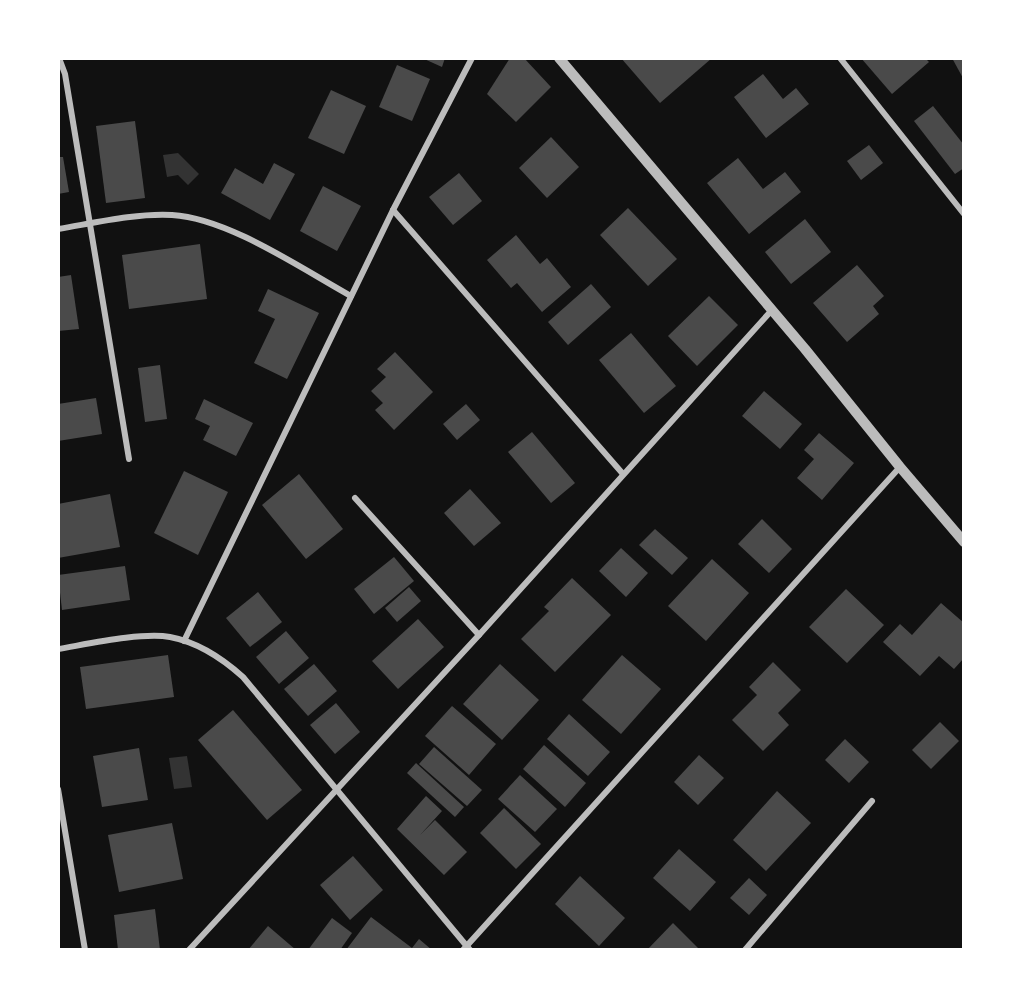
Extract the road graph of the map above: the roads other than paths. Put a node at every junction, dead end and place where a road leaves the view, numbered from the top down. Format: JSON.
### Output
{"nodes":[{"id":1,"x":59,"y":58,"type":"edge"},
{"id":2,"x":472,"y":58,"type":"edge"},
{"id":3,"x":559,"y":58,"type":"edge"},
{"id":4,"x":840,"y":58,"type":"edge"},
{"id":5,"x":393,"y":210,"type":"junction"},
{"id":6,"x":963,"y":214,"type":"edge"},
{"id":7,"x":89,"y":224,"type":"junction"},
{"id":8,"x":58,"y":229,"type":"edge"},
{"id":9,"x":351,"y":296,"type":"junction"},
{"id":10,"x":772,"y":310,"type":"junction"},
{"id":11,"x":129,"y":459,"type":"dead end"},
{"id":12,"x":900,"y":466,"type":"junction"},
{"id":13,"x":623,"y":474,"type":"junction"},
{"id":14,"x":355,"y":498,"type":"dead end"},
{"id":15,"x":963,"y":542,"type":"edge"},
{"id":16,"x":479,"y":635,"type":"junction"},
{"id":17,"x":184,"y":641,"type":"junction"},
{"id":18,"x":58,"y":649,"type":"edge"},
{"id":19,"x":58,"y":789,"type":"edge"},
{"id":20,"x":336,"y":790,"type":"junction"},
{"id":21,"x":872,"y":801,"type":"dead end"},
{"id":22,"x":467,"y":948,"type":"edge"},
{"id":23,"x":84,"y":950,"type":"edge"},
{"id":24,"x":189,"y":950,"type":"edge"},
{"id":25,"x":745,"y":950,"type":"edge"}],
"edges":[{"from":1,"to":7,"type":"street"},
{"from":2,"to":5,"type":"street"},
{"from":3,"to":10,"type":"street"},
{"from":4,"to":6,"type":"street"},
{"from":5,"to":9,"type":"street"},
{"from":5,"to":13,"type":"street"},
{"from":7,"to":8,"type":"street"},
{"from":7,"to":9,"type":"street"},
{"from":7,"to":11,"type":"street"},
{"from":9,"to":17,"type":"street"},
{"from":10,"to":12,"type":"street"},
{"from":10,"to":13,"type":"street"},
{"from":12,"to":15,"type":"street"},
{"from":12,"to":22,"type":"street"},
{"from":13,"to":16,"type":"street"},
{"from":14,"to":16,"type":"street"},
{"from":16,"to":20,"type":"street"},
{"from":17,"to":18,"type":"street"},
{"from":17,"to":20,"type":"street"},
{"from":19,"to":23,"type":"street"},
{"from":20,"to":22,"type":"street"},
{"from":20,"to":24,"type":"street"},
{"from":21,"to":25,"type":"street"}]}
